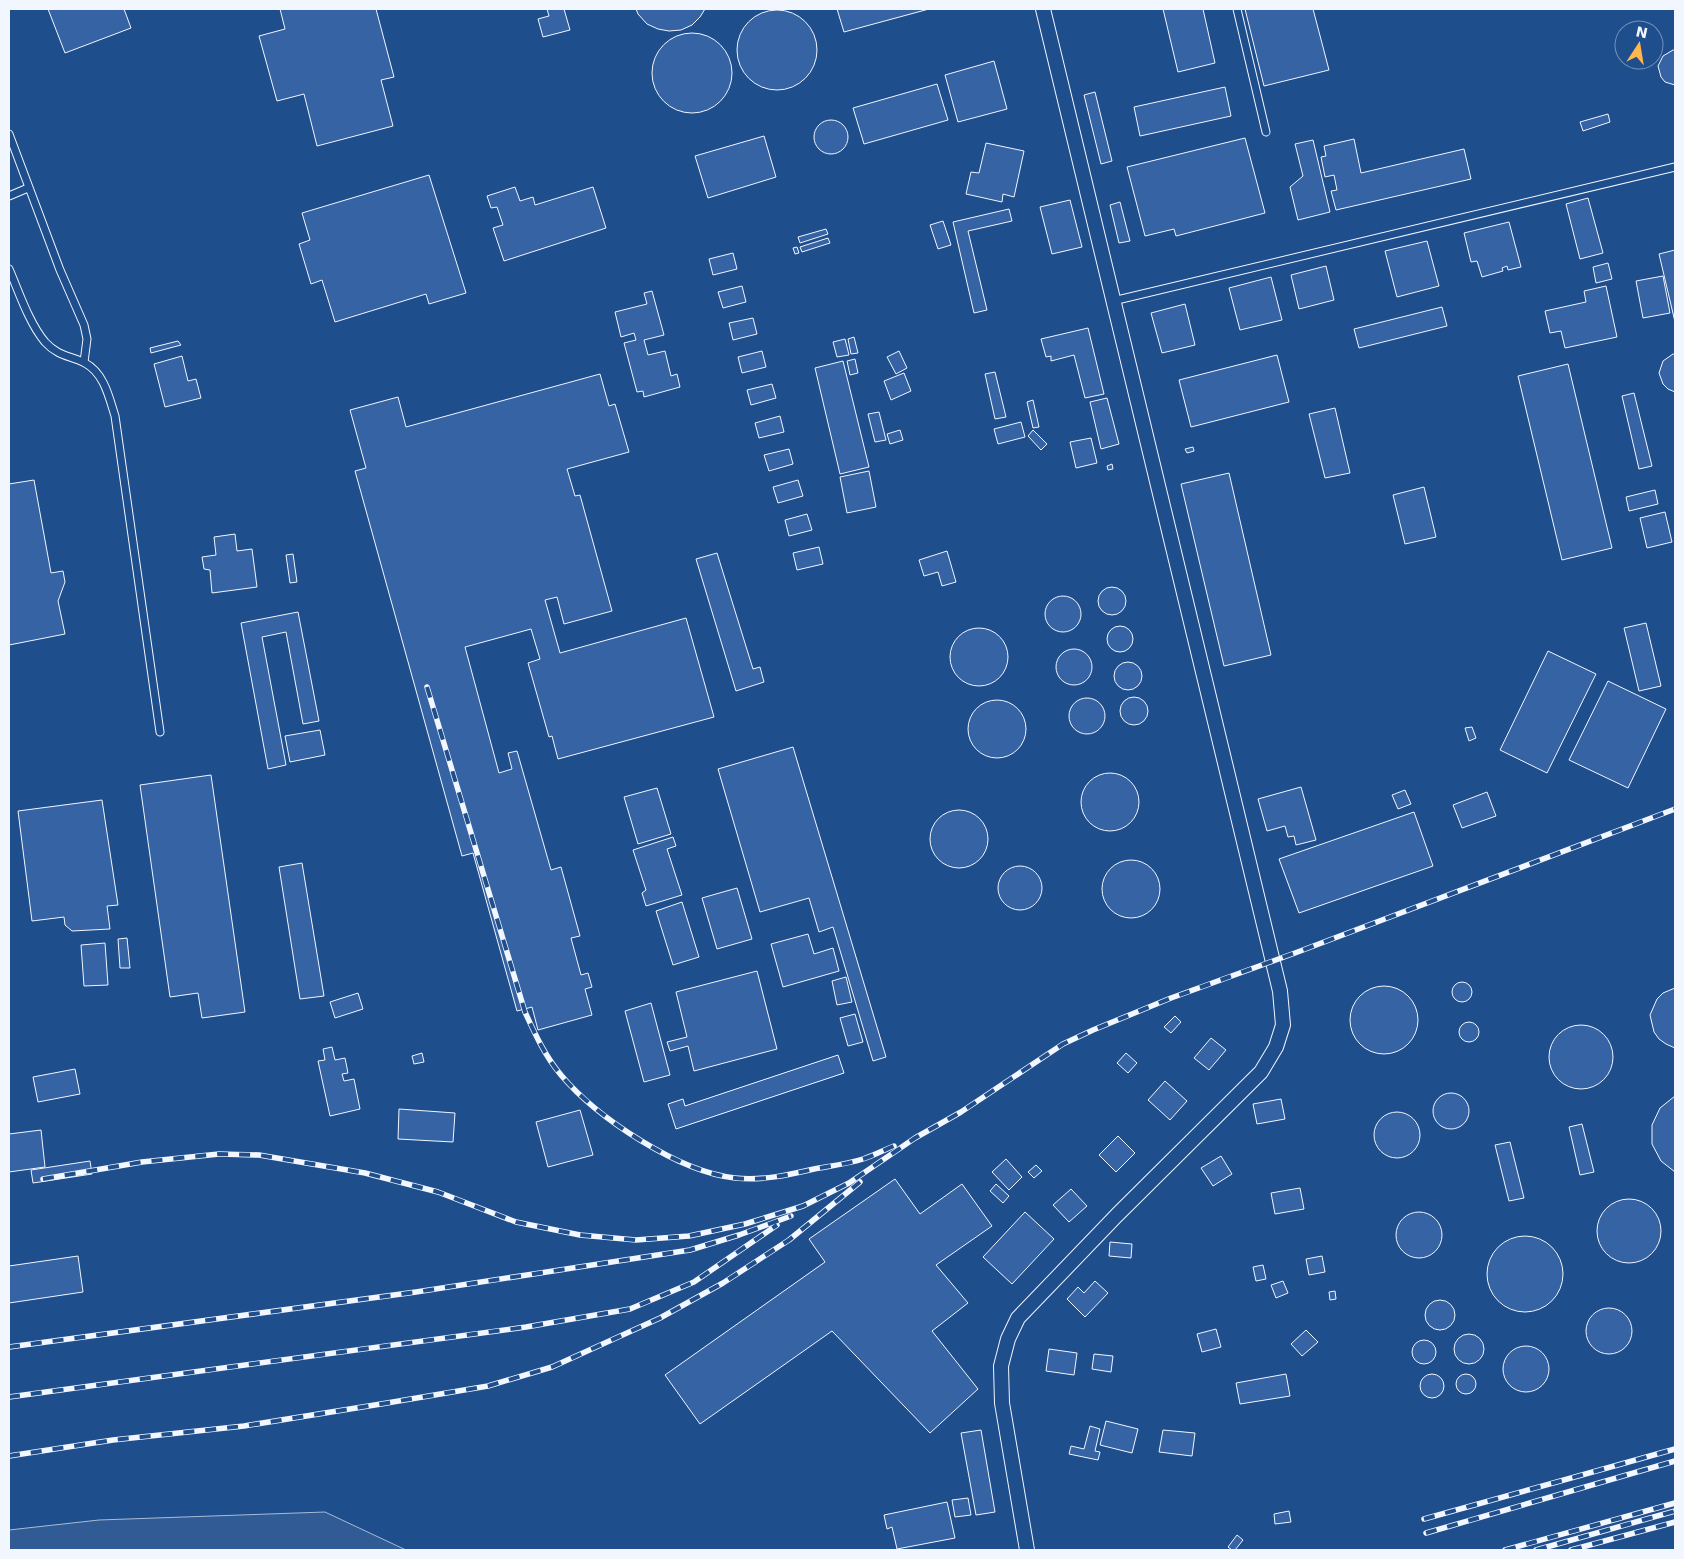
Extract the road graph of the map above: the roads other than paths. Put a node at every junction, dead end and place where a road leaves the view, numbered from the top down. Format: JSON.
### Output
{"nodes":[{"id":1,"x":1043,"y":9,"type":"edge"},
{"id":2,"x":1237,"y":9,"type":"edge"},
{"id":3,"x":1266,"y":132,"type":"dead end"},
{"id":4,"x":9,"y":134,"type":"edge"},
{"id":5,"x":1675,"y":167,"type":"edge"},
{"id":6,"x":28,"y":188,"type":"junction"},
{"id":7,"x":9,"y":196,"type":"edge"},
{"id":8,"x":9,"y":269,"type":"edge"},
{"id":9,"x":1114,"y":300,"type":"junction"},
{"id":10,"x":84,"y":362,"type":"junction"},
{"id":11,"x":160,"y":732,"type":"dead end"},
{"id":12,"x":1027,"y":1550,"type":"edge"}],
"edges":[{"from":1,"to":9,"type":"street"},
{"from":2,"to":3,"type":"lane"},
{"from":4,"to":6,"type":"lane"},
{"from":5,"to":9,"type":"lane"},
{"from":6,"to":7,"type":"lane"},
{"from":6,"to":10,"type":"lane"},
{"from":8,"to":10,"type":"lane"},
{"from":9,"to":12,"type":"street"},
{"from":10,"to":11,"type":"lane"}]}
